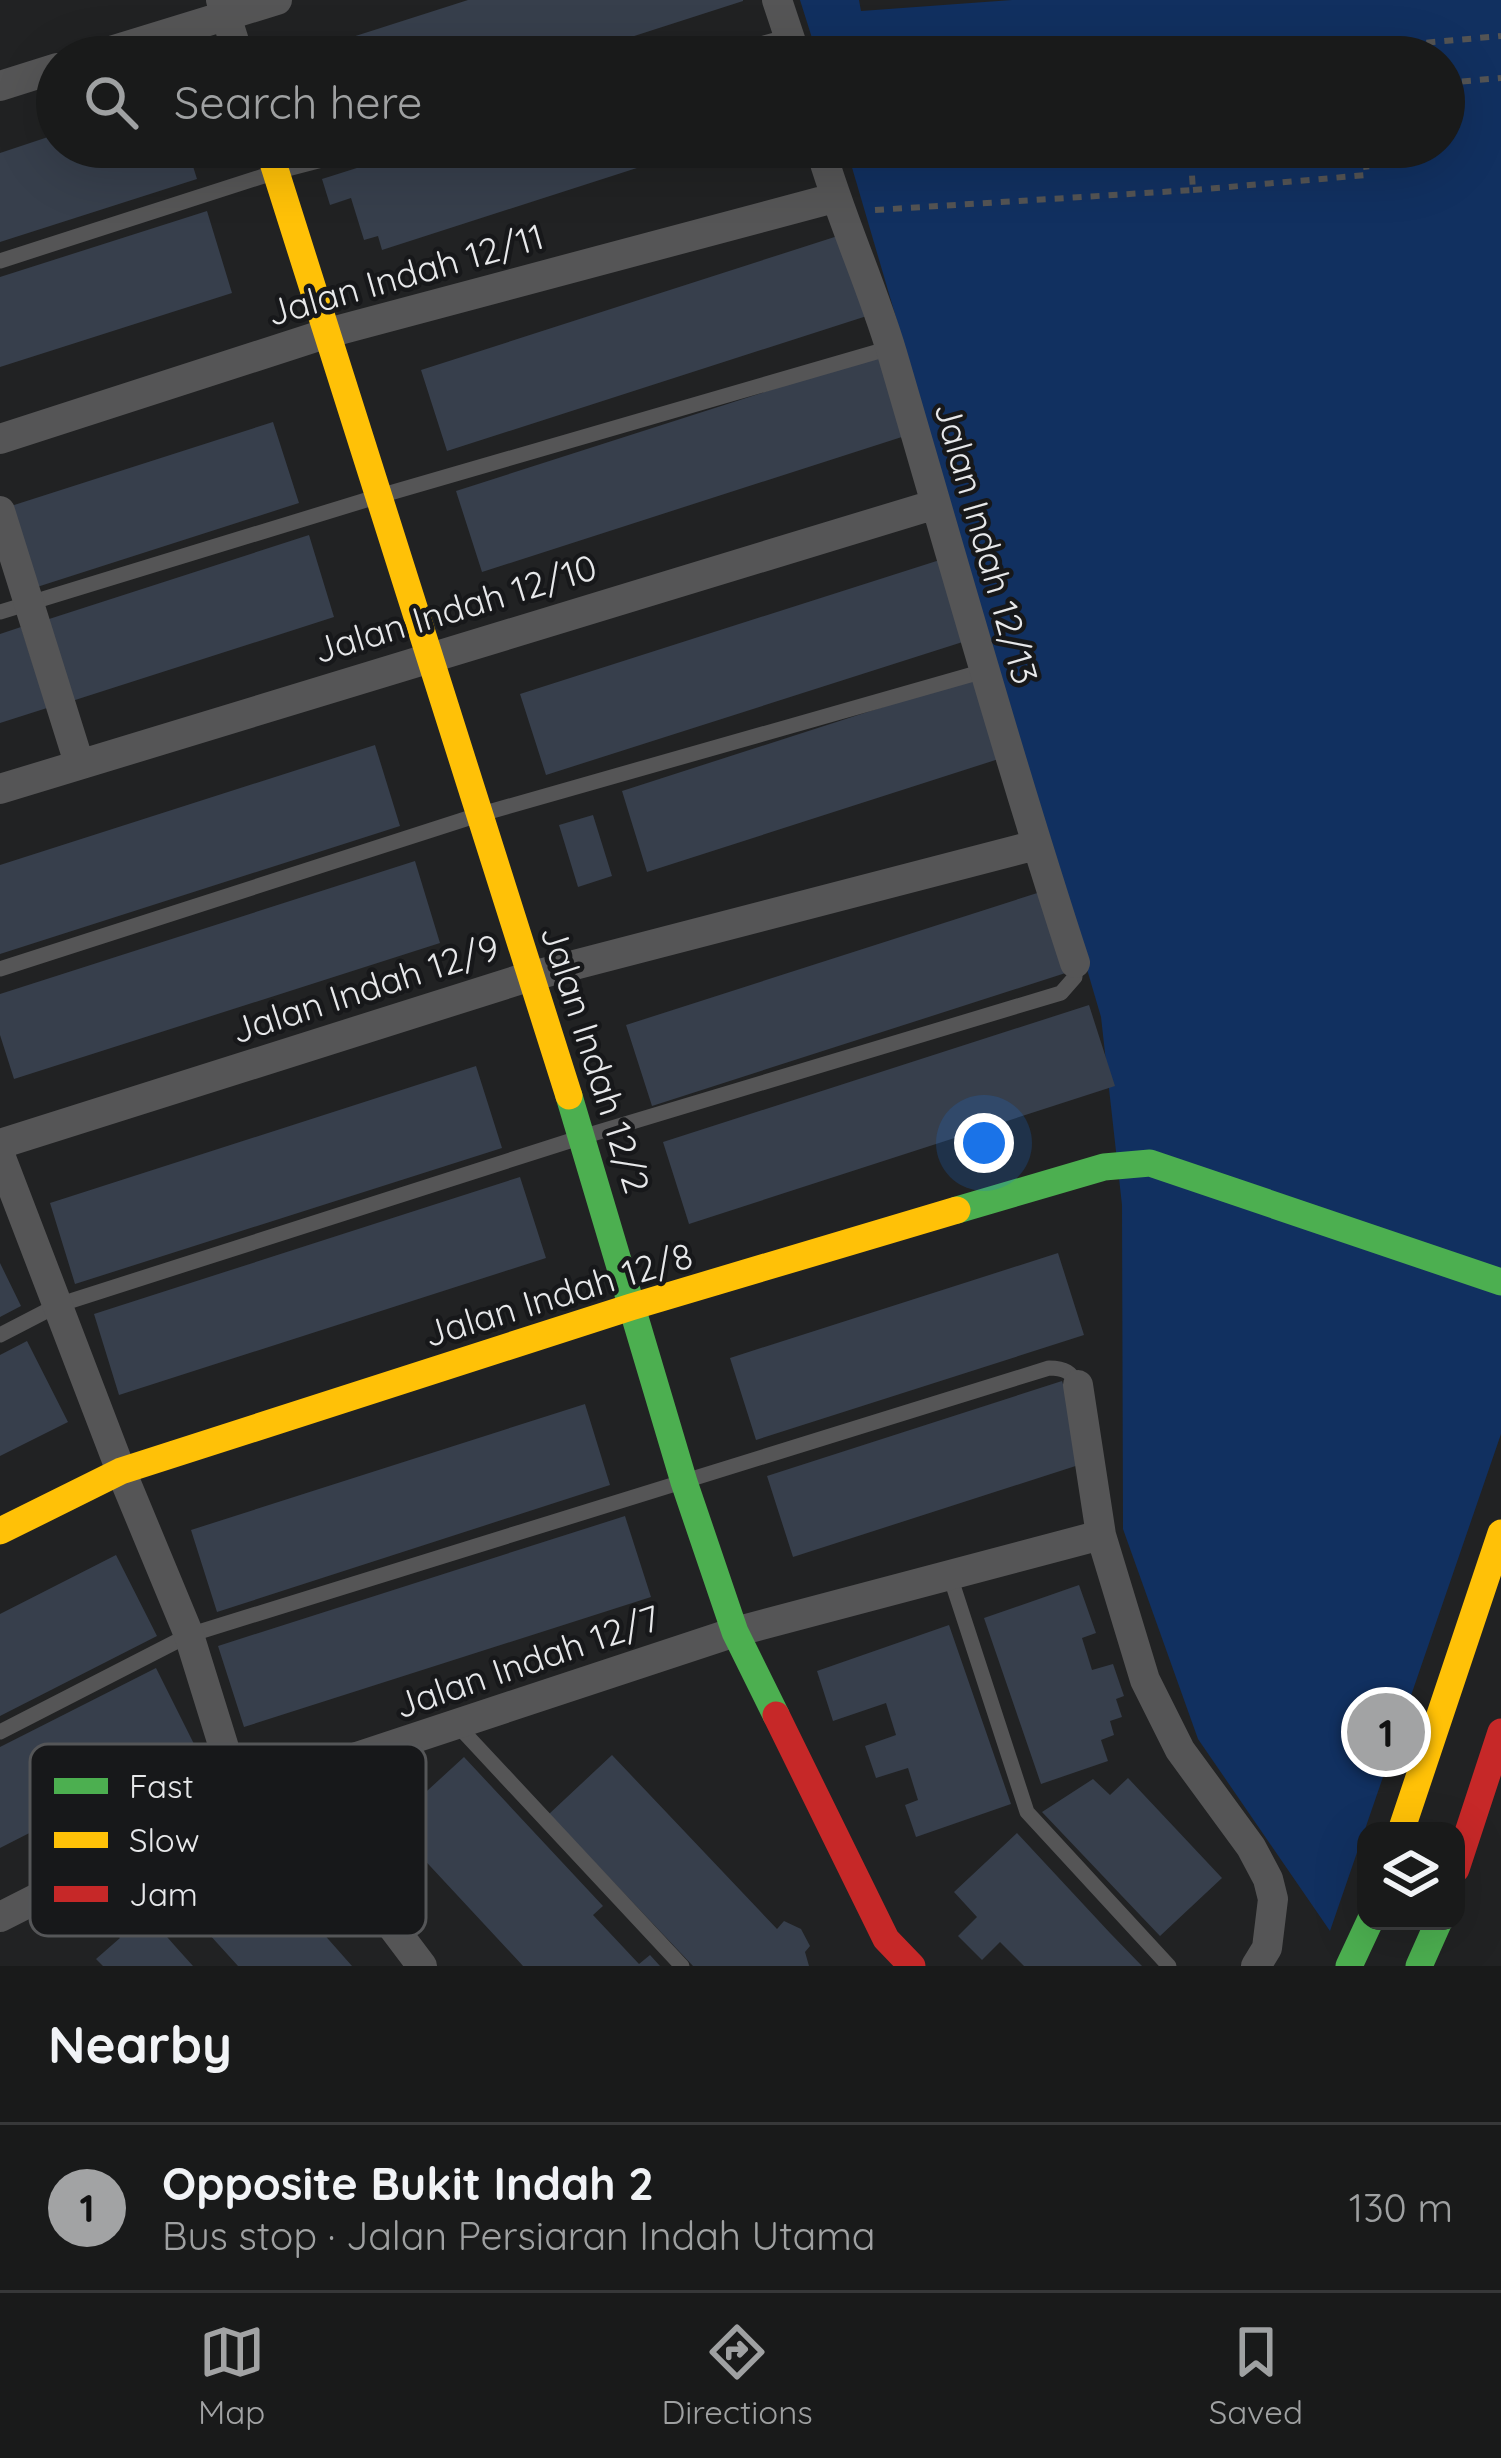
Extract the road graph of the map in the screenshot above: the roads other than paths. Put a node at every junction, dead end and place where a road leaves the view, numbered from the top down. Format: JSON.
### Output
{"nodes":[{"id":1,"x":277,"y":0,"type":"edge"},
{"id":2,"x":777,"y":0,"type":"edge"},
{"id":3,"x":223,"y":7,"type":"edge"},
{"id":4,"x":147,"y":36,"type":"edge"},
{"id":5,"x":232,"y":36,"type":"edge"},
{"id":6,"x":789,"y":36,"type":"edge"},
{"id":7,"x":36,"y":75,"type":"edge"},
{"id":8,"x":0,"y":86,"type":"edge"},
{"id":9,"x":250,"y":168,"type":"edge"},
{"id":10,"x":275,"y":168,"type":"edge"},
{"id":11,"x":826,"y":168,"type":"edge"},
{"id":12,"x":834,"y":198,"type":"junction"},
{"id":13,"x":0,"y":261,"type":"edge"},
{"id":14,"x":328,"y":333,"type":"junction"},
{"id":15,"x":890,"y":348,"type":"junction"},
{"id":16,"x":0,"y":439,"type":"edge"},
{"id":17,"x":376,"y":496,"type":"junction"},
{"id":18,"x":933,"y":505,"type":"junction"},
{"id":19,"x":0,"y":511,"type":"edge"},
{"id":20,"x":14,"y":608,"type":"edge"},
{"id":21,"x":428,"y":656,"type":"junction"},
{"id":22,"x":984,"y":671,"type":"junction"},
{"id":23,"x":79,"y":763,"type":"junction"},
{"id":24,"x":0,"y":789,"type":"edge"},
{"id":25,"x":478,"y":815,"type":"junction"},
{"id":26,"x":1036,"y":845,"type":"junction"},
{"id":27,"x":1075,"y":963,"type":"joint"},
{"id":28,"x":0,"y":969,"type":"edge"},
{"id":29,"x":528,"y":977,"type":"junction"},
{"id":30,"x":582,"y":1137,"type":"junction"},
{"id":31,"x":0,"y":1144,"type":"edge"},
{"id":32,"x":0,"y":1155,"type":"edge"},
{"id":33,"x":1501,"y":1282,"type":"edge"},
{"id":34,"x":58,"y":1305,"type":"junction"},
{"id":35,"x":631,"y":1307,"type":"junction"},
{"id":36,"x":0,"y":1334,"type":"edge"},
{"id":37,"x":1078,"y":1385,"type":"joint"},
{"id":38,"x":121,"y":1471,"type":"junction"},
{"id":39,"x":684,"y":1482,"type":"junction"},
{"id":40,"x":0,"y":1531,"type":"edge"},
{"id":41,"x":1501,"y":1533,"type":"edge"},
{"id":42,"x":1101,"y":1534,"type":"junction"},
{"id":43,"x":950,"y":1576,"type":"junction"},
{"id":44,"x":735,"y":1633,"type":"junction"},
{"id":45,"x":190,"y":1635,"type":"junction"},
{"id":46,"x":458,"y":1726,"type":"junction"},
{"id":47,"x":0,"y":1732,"type":"edge"},
{"id":48,"x":1501,"y":1732,"type":"edge"},
{"id":49,"x":223,"y":1744,"type":"edge"},
{"id":50,"x":403,"y":1744,"type":"edge"},
{"id":51,"x":1404,"y":1822,"type":"edge"},
{"id":52,"x":1465,"y":1841,"type":"edge"},
{"id":53,"x":30,"y":1902,"type":"edge"},
{"id":54,"x":0,"y":1917,"type":"edge"},
{"id":55,"x":1367,"y":1930,"type":"edge"},
{"id":56,"x":1367,"y":1930,"type":"edge"},
{"id":57,"x":1435,"y":1930,"type":"edge"},
{"id":58,"x":399,"y":1936,"type":"edge"},
{"id":59,"x":878,"y":1952,"type":"edge"},
{"id":60,"x":422,"y":1966,"type":"edge"},
{"id":61,"x":682,"y":1966,"type":"edge"},
{"id":62,"x":912,"y":1966,"type":"edge"},
{"id":63,"x":1169,"y":1966,"type":"edge"},
{"id":64,"x":1256,"y":1966,"type":"edge"},
{"id":65,"x":1349,"y":1966,"type":"edge"},
{"id":66,"x":1360,"y":1966,"type":"edge"},
{"id":67,"x":1420,"y":1966,"type":"edge"}],
"edges":[{"from":1,"to":3,"type":"street"},
{"from":2,"to":6,"type":"street"},
{"from":3,"to":4,"type":"street"},
{"from":3,"to":5,"type":"street"},
{"from":7,"to":8,"type":"street"},
{"from":9,"to":13,"type":"lane"},
{"from":10,"to":14,"type":"street","name":"Jalan Indah 12/2"},
{"from":11,"to":12,"type":"street","name":"Jalan Indah 12/13"},
{"from":12,"to":14,"type":"street","name":"Jalan Indah 12/11"},
{"from":12,"to":15,"type":"street","name":"Jalan Indah 12/13"},
{"from":14,"to":16,"type":"street","name":"Jalan Indah 12/11"},
{"from":14,"to":17,"type":"street","name":"Jalan Indah 12/2"},
{"from":15,"to":17,"type":"lane"},
{"from":15,"to":18,"type":"street","name":"Jalan Indah 12/13"},
{"from":17,"to":20,"type":"lane"},
{"from":17,"to":21,"type":"street","name":"Jalan Indah 12/2"},
{"from":18,"to":21,"type":"street","name":"Jalan Indah 12/10"},
{"from":18,"to":22,"type":"street","name":"Jalan Indah 12/13"},
{"from":19,"to":20,"type":"street"},
{"from":20,"to":23,"type":"street"},
{"from":21,"to":23,"type":"street","name":"Jalan Indah 12/10"},
{"from":21,"to":25,"type":"street","name":"Jalan Indah 12/2"},
{"from":22,"to":25,"type":"lane"},
{"from":22,"to":26,"type":"street","name":"Jalan Indah 12/13"},
{"from":23,"to":24,"type":"street","name":"Jalan Indah 12/10"},
{"from":25,"to":28,"type":"lane"},
{"from":25,"to":29,"type":"street","name":"Jalan Indah 12/2"},
{"from":26,"to":27,"type":"street","name":"Jalan Indah 12/13"},
{"from":26,"to":29,"type":"street","name":"Jalan Indah 12/9"},
{"from":27,"to":30,"type":"lane"},
{"from":29,"to":30,"type":"street","name":"Jalan Indah 12/2"},
{"from":29,"to":31,"type":"street","name":"Jalan Indah 12/9"},
{"from":30,"to":34,"type":"lane"},
{"from":30,"to":35,"type":"street","name":"Jalan Indah 12/2"},
{"from":32,"to":34,"type":"street"},
{"from":33,"to":35,"type":"street","name":"Jalan Indah 12/8"},
{"from":34,"to":36,"type":"lane"},
{"from":34,"to":38,"type":"street"},
{"from":35,"to":38,"type":"street","name":"Jalan Indah 12/8"},
{"from":35,"to":39,"type":"street","name":"Jalan Indah 12/2"},
{"from":37,"to":39,"type":"lane"},
{"from":37,"to":42,"type":"street"},
{"from":38,"to":40,"type":"street","name":"Jalan Indah 12/8"},
{"from":38,"to":45,"type":"street"},
{"from":39,"to":44,"type":"street","name":"Jalan Indah 12/2"},
{"from":39,"to":45,"type":"lane"},
{"from":41,"to":51,"type":"street"},
{"from":42,"to":43,"type":"street","name":"Jalan Indah 12/7"},
{"from":42,"to":64,"type":"street"},
{"from":43,"to":44,"type":"street","name":"Jalan Indah 12/7"},
{"from":43,"to":63,"type":"lane"},
{"from":44,"to":46,"type":"street","name":"Jalan Indah 12/7"},
{"from":44,"to":59,"type":"street","name":"Jalan Indah 12/2"},
{"from":45,"to":47,"type":"lane"},
{"from":45,"to":49,"type":"street"},
{"from":46,"to":50,"type":"street","name":"Jalan Indah 12/7"},
{"from":46,"to":61,"type":"lane"},
{"from":48,"to":52,"type":"street"},
{"from":53,"to":54,"type":"street","name":"Jalan Indah 12/7"},
{"from":55,"to":65,"type":"street"},
{"from":56,"to":66,"type":"street"},
{"from":57,"to":67,"type":"street"},
{"from":58,"to":60,"type":"street"},
{"from":59,"to":62,"type":"street","name":"Jalan Indah 12/2"}]}
